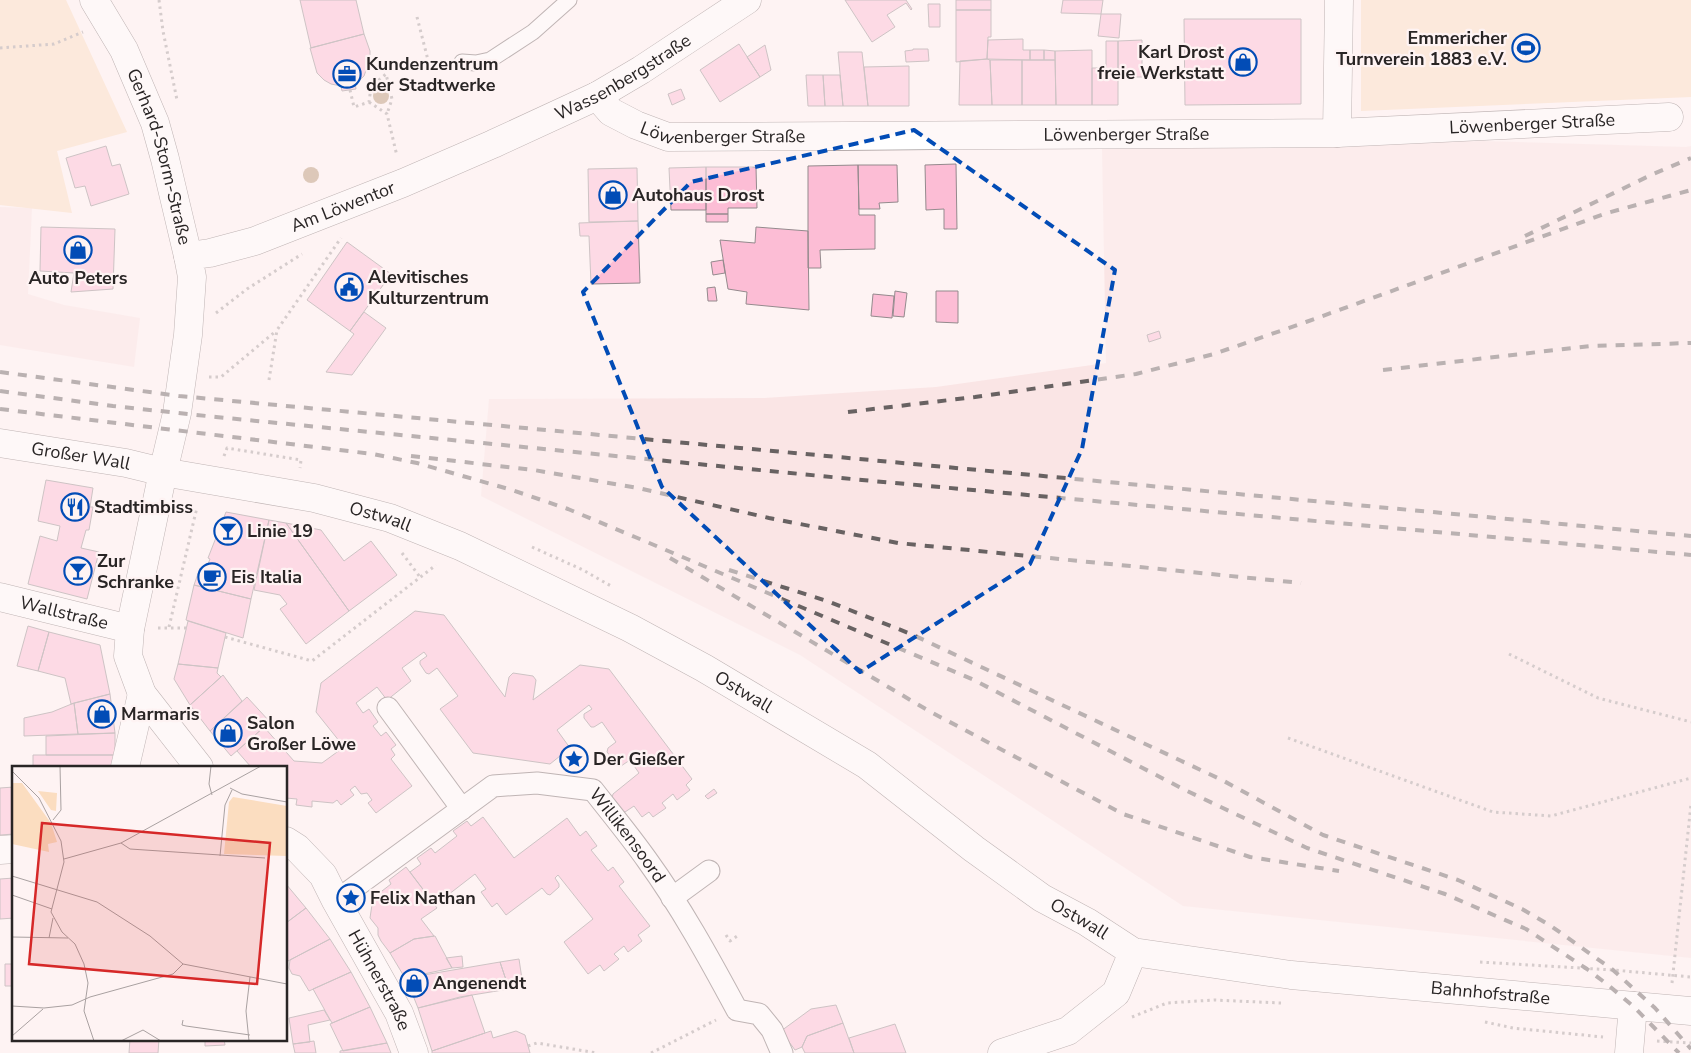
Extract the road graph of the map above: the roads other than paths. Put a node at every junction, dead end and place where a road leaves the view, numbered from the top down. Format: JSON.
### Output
{"nodes":[{"id":1,"x":569,"y":0,"type":"edge"},
{"id":2,"x":746,"y":0,"type":"edge"},
{"id":3,"x":1339,"y":0,"type":"edge"},
{"id":4,"x":100,"y":11,"type":"edge"},
{"id":5,"x":462,"y":62,"type":"dead end"},
{"id":6,"x":597,"y":96,"type":"junction"},
{"id":7,"x":1669,"y":117,"type":"dead end"},
{"id":8,"x":1337,"y":133,"type":"junction"},
{"id":9,"x":493,"y":144,"type":"joint"},
{"id":10,"x":188,"y":256,"type":"junction"},
{"id":11,"x":0,"y":443,"type":"edge"},
{"id":12,"x":163,"y":472,"type":"junction"},
{"id":13,"x":0,"y":597,"type":"edge"},
{"id":14,"x":130,"y":629,"type":"junction"},
{"id":15,"x":142,"y":694,"type":"junction"},
{"id":16,"x":388,"y":708,"type":"dead end"},
{"id":17,"x":125,"y":766,"type":"edge"},
{"id":18,"x":198,"y":766,"type":"edge"},
{"id":19,"x":462,"y":809,"type":"junction"},
{"id":20,"x":288,"y":842,"type":"edge"},
{"id":21,"x":709,"y":871,"type":"dead end"},
{"id":22,"x":672,"y":898,"type":"junction"},
{"id":23,"x":336,"y":902,"type":"junction"},
{"id":24,"x":1133,"y":952,"type":"junction"},
{"id":25,"x":1291,"y":975,"type":"joint"},
{"id":26,"x":1632,"y":1006,"type":"junction"},
{"id":27,"x":1680,"y":1010,"type":"edge"},
{"id":28,"x":1630,"y":1046,"type":"edge"},
{"id":29,"x":414,"y":1053,"type":"edge"},
{"id":30,"x":782,"y":1053,"type":"edge"},
{"id":31,"x":1002,"y":1053,"type":"edge"}],
"edges":[{"from":1,"to":5,"type":"lane"},
{"from":2,"to":6,"type":"street","name":"Wassenbergstraße"},
{"from":3,"to":8,"type":"street"},
{"from":4,"to":10,"type":"street","name":"Gerhard-Storm-Straße"},
{"from":6,"to":8,"type":"street","name":"Löwenberger Straße"},
{"from":6,"to":9,"type":"street","name":"Wassenbergstraße"},
{"from":7,"to":8,"type":"street","name":"Löwenberger Straße"},
{"from":9,"to":10,"type":"street","name":"Am Löwentor"},
{"from":10,"to":12,"type":"street","name":"Gerhard-Storm-Straße"},
{"from":11,"to":12,"type":"street","name":"Großer Wall"},
{"from":12,"to":14,"type":"street"},
{"from":12,"to":24,"type":"street","name":"Ostwall"},
{"from":13,"to":14,"type":"street","name":"Wallstraße"},
{"from":14,"to":15,"type":"street"},
{"from":15,"to":17,"type":"street"},
{"from":15,"to":18,"type":"street"},
{"from":16,"to":19,"type":"street"},
{"from":19,"to":22,"type":"street","name":"Willikensoord"},
{"from":19,"to":23,"type":"street","name":"Willikensoord"},
{"from":20,"to":23,"type":"street","name":"Hühnerstraße"},
{"from":21,"to":22,"type":"street","name":"Willikensoord"},
{"from":22,"to":30,"type":"street","name":"Willikensoord"},
{"from":23,"to":29,"type":"street","name":"Hühnerstraße"},
{"from":24,"to":25,"type":"street","name":"Ostwall"},
{"from":24,"to":31,"type":"street"},
{"from":25,"to":26,"type":"street","name":"Bahnhofstraße"},
{"from":26,"to":27,"type":"street","name":"Bahnhofstraße"},
{"from":26,"to":28,"type":"street"}]}
